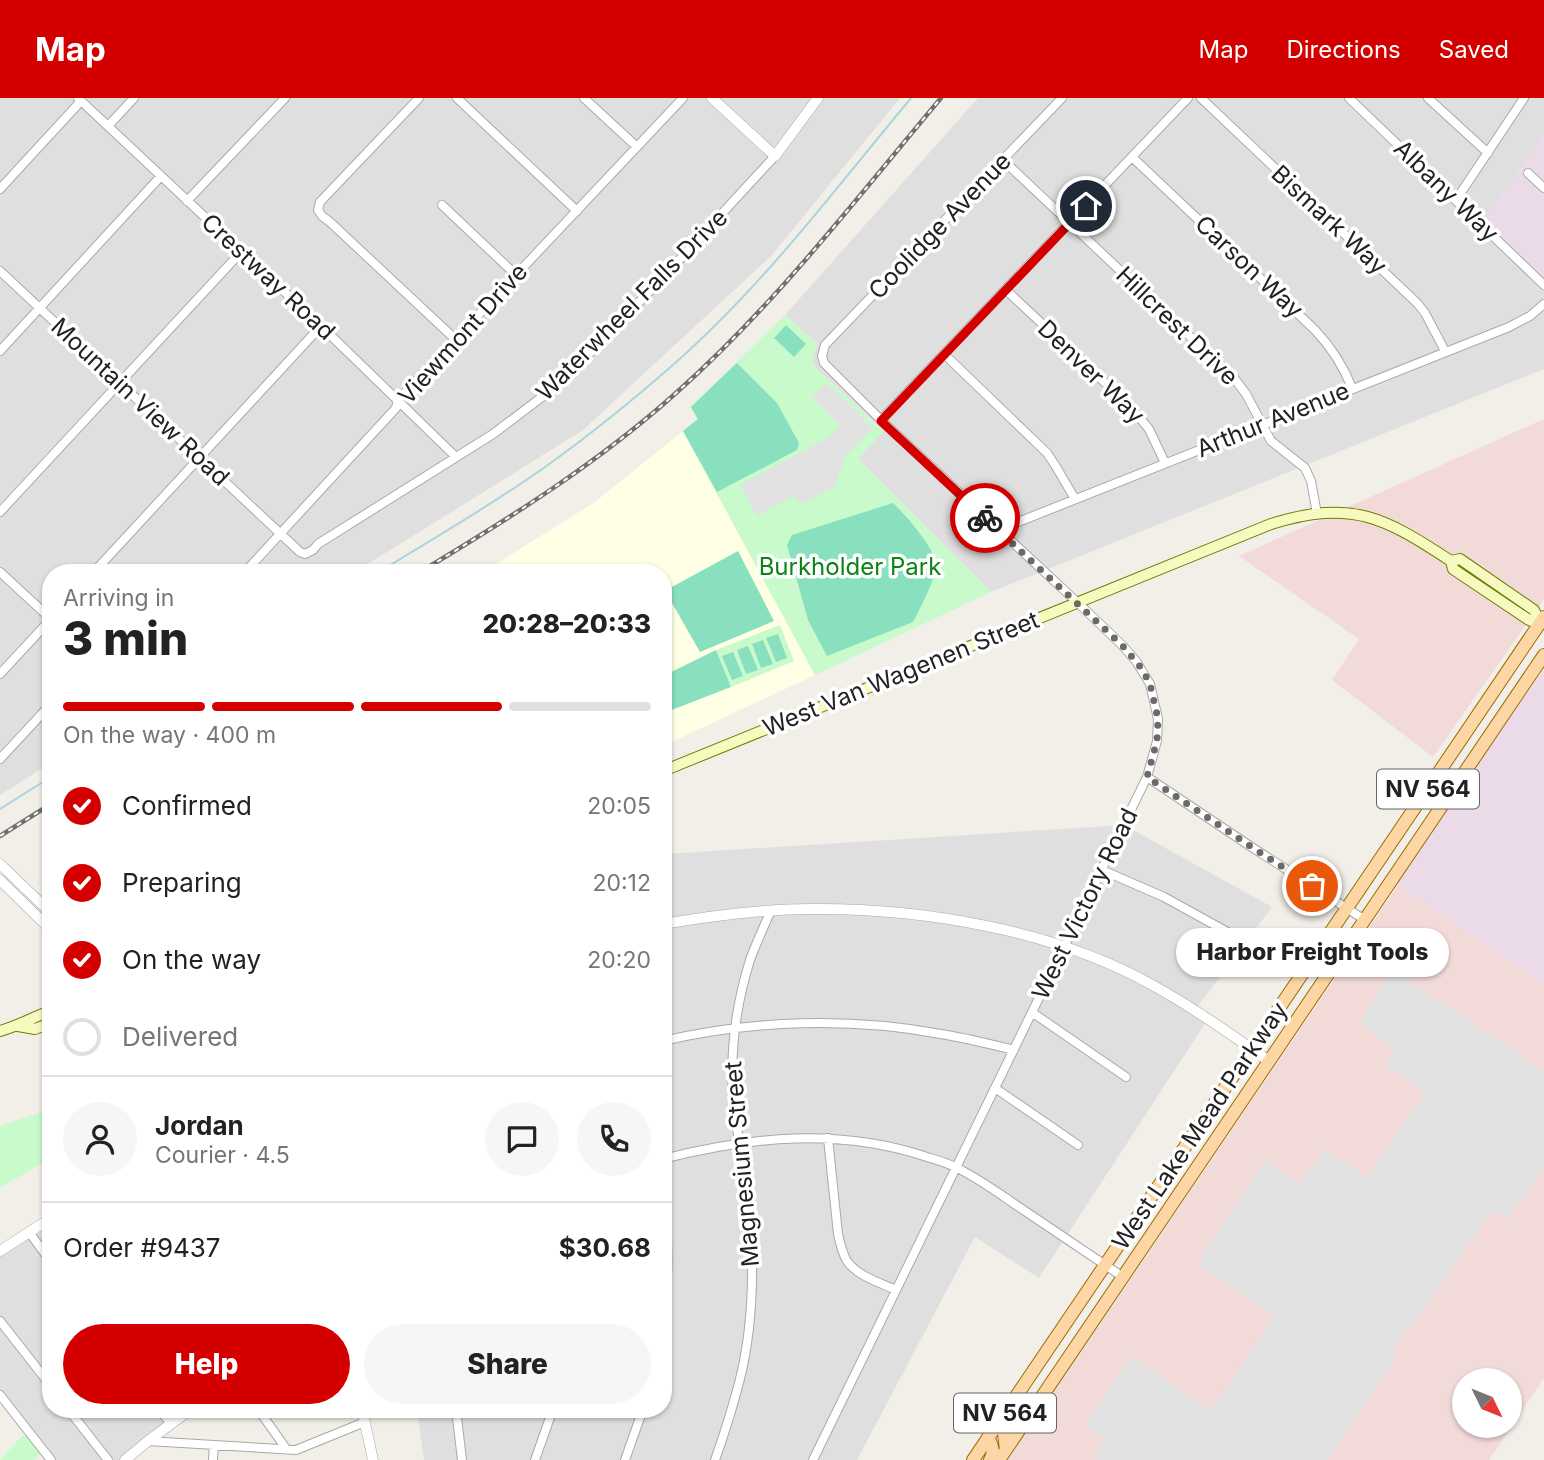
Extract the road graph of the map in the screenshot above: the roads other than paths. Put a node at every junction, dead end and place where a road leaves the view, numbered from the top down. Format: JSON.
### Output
{"nodes":[{"id":1,"x":134,"y":98,"type":"edge"},
{"id":2,"x":285,"y":98,"type":"edge"},
{"id":3,"x":419,"y":98,"type":"edge"},
{"id":4,"x":457,"y":98,"type":"edge"},
{"id":5,"x":584,"y":98,"type":"edge"},
{"id":6,"x":683,"y":98,"type":"edge"},
{"id":7,"x":712,"y":98,"type":"edge"},
{"id":8,"x":818,"y":98,"type":"edge"},
{"id":9,"x":1062,"y":98,"type":"edge"},
{"id":10,"x":1188,"y":98,"type":"edge"},
{"id":11,"x":1201,"y":98,"type":"edge"},
{"id":12,"x":1349,"y":98,"type":"edge"},
{"id":13,"x":1428,"y":98,"type":"edge"},
{"id":14,"x":1524,"y":98,"type":"edge"},
{"id":15,"x":79,"y":100,"type":"edge"},
{"id":16,"x":108,"y":126,"type":"junction"},
{"id":17,"x":636,"y":147,"type":"junction"},
{"id":18,"x":1488,"y":153,"type":"junction"},
{"id":19,"x":775,"y":156,"type":"junction"},
{"id":20,"x":1132,"y":157,"type":"junction"},
{"id":21,"x":1003,"y":160,"type":"junction"},
{"id":22,"x":1528,"y":173,"type":"dead end"},
{"id":23,"x":161,"y":176,"type":"junction"},
{"id":24,"x":1544,"y":188,"type":"edge"},
{"id":25,"x":0,"y":189,"type":"edge"},
{"id":26,"x":1456,"y":200,"type":"junction"},
{"id":27,"x":187,"y":201,"type":"junction"},
{"id":28,"x":442,"y":205,"type":"dead end"},
{"id":29,"x":577,"y":211,"type":"junction"},
{"id":30,"x":1069,"y":223,"type":"junction"},
{"id":31,"x":241,"y":252,"type":"junction"},
{"id":32,"x":0,"y":271,"type":"edge"},
{"id":33,"x":516,"y":275,"type":"junction"},
{"id":34,"x":1544,"y":285,"type":"edge"},
{"id":35,"x":1006,"y":290,"type":"junction"},
{"id":36,"x":1544,"y":304,"type":"edge"},
{"id":37,"x":40,"y":308,"type":"junction"},
{"id":38,"x":321,"y":327,"type":"junction"},
{"id":39,"x":455,"y":340,"type":"junction"},
{"id":40,"x":0,"y":351,"type":"edge"},
{"id":41,"x":1445,"y":351,"type":"junction"},
{"id":42,"x":944,"y":354,"type":"junction"},
{"id":43,"x":822,"y":356,"type":"joint"},
{"id":44,"x":119,"y":383,"type":"junction"},
{"id":45,"x":1352,"y":388,"type":"junction"},
{"id":46,"x":398,"y":400,"type":"junction"},
{"id":47,"x":881,"y":421,"type":"junction"},
{"id":48,"x":1263,"y":425,"type":"junction"},
{"id":49,"x":456,"y":457,"type":"junction"},
{"id":50,"x":200,"y":458,"type":"junction"},
{"id":51,"x":1165,"y":463,"type":"junction"},
{"id":52,"x":1075,"y":499,"type":"junction"},
{"id":53,"x":0,"y":512,"type":"edge"},
{"id":54,"x":1317,"y":514,"type":"junction"},
{"id":55,"x":998,"y":530,"type":"junction"},
{"id":56,"x":280,"y":534,"type":"junction"},
{"id":57,"x":101,"y":564,"type":"edge"},
{"id":58,"x":252,"y":564,"type":"edge"},
{"id":59,"x":0,"y":572,"type":"edge"},
{"id":60,"x":1077,"y":603,"type":"junction"},
{"id":61,"x":42,"y":611,"type":"edge"},
{"id":62,"x":1543,"y":622,"type":"edge"},
{"id":63,"x":42,"y":629,"type":"edge"},
{"id":64,"x":1544,"y":655,"type":"edge"},
{"id":65,"x":0,"y":674,"type":"edge"},
{"id":66,"x":42,"y":714,"type":"edge"},
{"id":67,"x":0,"y":760,"type":"edge"},
{"id":68,"x":672,"y":767,"type":"edge"},
{"id":69,"x":1147,"y":777,"type":"junction"},
{"id":70,"x":0,"y":863,"type":"edge"},
{"id":71,"x":1102,"y":870,"type":"junction"},
{"id":72,"x":0,"y":880,"type":"edge"},
{"id":73,"x":42,"y":904,"type":"edge"},
{"id":74,"x":1347,"y":908,"type":"junction"},
{"id":75,"x":771,"y":911,"type":"junction"},
{"id":76,"x":1365,"y":920,"type":"junction"},
{"id":77,"x":42,"y":921,"type":"edge"},
{"id":78,"x":672,"y":922,"type":"edge"},
{"id":79,"x":1231,"y":934,"type":"dead end"},
{"id":80,"x":1064,"y":947,"type":"junction"},
{"id":81,"x":1033,"y":1013,"type":"junction"},
{"id":82,"x":42,"y":1014,"type":"edge"},
{"id":83,"x":18,"y":1026,"type":"junction"},
{"id":84,"x":42,"y":1026,"type":"edge"},
{"id":85,"x":735,"y":1028,"type":"junction"},
{"id":86,"x":0,"y":1031,"type":"edge"},
{"id":87,"x":672,"y":1039,"type":"edge"},
{"id":88,"x":1252,"y":1049,"type":"junction"},
{"id":89,"x":1014,"y":1050,"type":"junction"},
{"id":90,"x":1269,"y":1061,"type":"junction"},
{"id":91,"x":1126,"y":1077,"type":"dead end"},
{"id":92,"x":995,"y":1088,"type":"junction"},
{"id":93,"x":828,"y":1138,"type":"junction"},
{"id":94,"x":740,"y":1143,"type":"junction"},
{"id":95,"x":1078,"y":1144,"type":"dead end"},
{"id":96,"x":672,"y":1157,"type":"edge"},
{"id":97,"x":957,"y":1167,"type":"junction"},
{"id":98,"x":42,"y":1224,"type":"edge"},
{"id":99,"x":29,"y":1232,"type":"junction"},
{"id":100,"x":42,"y":1250,"type":"edge"},
{"id":101,"x":0,"y":1251,"type":"edge"},
{"id":102,"x":1105,"y":1265,"type":"junction"},
{"id":103,"x":1123,"y":1277,"type":"junction"},
{"id":104,"x":896,"y":1290,"type":"junction"},
{"id":105,"x":0,"y":1321,"type":"edge"},
{"id":106,"x":1037,"y":1366,"type":"junction"},
{"id":107,"x":42,"y":1375,"type":"edge"},
{"id":108,"x":0,"y":1395,"type":"edge"},
{"id":109,"x":75,"y":1418,"type":"edge"},
{"id":110,"x":166,"y":1418,"type":"edge"},
{"id":111,"x":179,"y":1418,"type":"edge"},
{"id":112,"x":264,"y":1418,"type":"edge"},
{"id":113,"x":364,"y":1418,"type":"edge"},
{"id":114,"x":457,"y":1418,"type":"edge"},
{"id":115,"x":550,"y":1418,"type":"edge"},
{"id":116,"x":640,"y":1418,"type":"edge"},
{"id":117,"x":365,"y":1422,"type":"junction"},
{"id":118,"x":171,"y":1424,"type":"junction"},
{"id":119,"x":988,"y":1437,"type":"junction"},
{"id":120,"x":148,"y":1441,"type":"junction"},
{"id":121,"x":214,"y":1445,"type":"junction"},
{"id":122,"x":301,"y":1449,"type":"junction"},
{"id":123,"x":287,"y":1450,"type":"junction"},
{"id":124,"x":1002,"y":1455,"type":"edge"},
{"id":125,"x":51,"y":1460,"type":"edge"},
{"id":126,"x":108,"y":1460,"type":"edge"},
{"id":127,"x":125,"y":1460,"type":"edge"},
{"id":128,"x":213,"y":1460,"type":"edge"},
{"id":129,"x":303,"y":1460,"type":"edge"},
{"id":130,"x":373,"y":1460,"type":"edge"},
{"id":131,"x":462,"y":1460,"type":"edge"},
{"id":132,"x":535,"y":1460,"type":"edge"},
{"id":133,"x":625,"y":1460,"type":"edge"},
{"id":134,"x":715,"y":1460,"type":"edge"},
{"id":135,"x":813,"y":1460,"type":"edge"},
{"id":136,"x":973,"y":1460,"type":"edge"},
{"id":137,"x":990,"y":1460,"type":"edge"}],
"edges":[{"from":1,"to":16,"type":"street"},
{"from":2,"to":27,"type":"street"},
{"from":3,"to":39,"type":"street"},
{"from":4,"to":29,"type":"street"},
{"from":5,"to":17,"type":"street"},
{"from":6,"to":17,"type":"street","name":"Viewmont Drive"},
{"from":7,"to":19,"type":"street"},
{"from":8,"to":19,"type":"street","name":"Waterwheel Falls Drive"},
{"from":9,"to":21,"type":"street","name":"Coolidge Avenue"},
{"from":10,"to":20,"type":"street"},
{"from":11,"to":41,"type":"street","name":"Bismark Way"},
{"from":12,"to":26,"type":"street","name":"Albany Way"},
{"from":13,"to":18,"type":"street"},
{"from":14,"to":18,"type":"street"},
{"from":15,"to":16,"type":"street","name":"Crestway Road"},
{"from":15,"to":25,"type":"street"},
{"from":16,"to":23,"type":"street","name":"Crestway Road"},
{"from":17,"to":29,"type":"street","name":"Viewmont Drive"},
{"from":18,"to":26,"type":"street"},
{"from":19,"to":49,"type":"street","name":"Waterwheel Falls Drive"},
{"from":20,"to":30,"type":"street"},
{"from":20,"to":45,"type":"street","name":"Carson Way"},
{"from":21,"to":30,"type":"street","name":"Hillcrest Drive"},
{"from":21,"to":43,"type":"street","name":"Coolidge Avenue"},
{"from":22,"to":24,"type":"street"},
{"from":23,"to":27,"type":"street","name":"Crestway Road"},
{"from":23,"to":37,"type":"street"},
{"from":26,"to":34,"type":"street","name":"Albany Way"},
{"from":27,"to":31,"type":"street","name":"Crestway Road"},
{"from":28,"to":33,"type":"street"},
{"from":29,"to":33,"type":"street","name":"Viewmont Drive"},
{"from":30,"to":35,"type":"street"},
{"from":30,"to":48,"type":"street","name":"Hillcrest Drive"},
{"from":31,"to":38,"type":"street","name":"Crestway Road"},
{"from":31,"to":44,"type":"street"},
{"from":32,"to":37,"type":"street","name":"Mountain View Road"},
{"from":33,"to":39,"type":"street","name":"Viewmont Drive"},
{"from":35,"to":42,"type":"street"},
{"from":35,"to":51,"type":"street","name":"Denver Way"},
{"from":36,"to":41,"type":"street","name":"Arthur Avenue"},
{"from":37,"to":40,"type":"street"},
{"from":37,"to":44,"type":"street","name":"Mountain View Road"},
{"from":38,"to":46,"type":"street","name":"Crestway Road"},
{"from":38,"to":50,"type":"street"},
{"from":39,"to":46,"type":"street","name":"Viewmont Drive"},
{"from":41,"to":45,"type":"street","name":"Arthur Avenue"},
{"from":42,"to":47,"type":"street"},
{"from":42,"to":52,"type":"street"},
{"from":43,"to":47,"type":"street","name":"West Victory Road"},
{"from":44,"to":50,"type":"street","name":"Mountain View Road"},
{"from":44,"to":53,"type":"street"},
{"from":45,"to":48,"type":"street","name":"Arthur Avenue"},
{"from":46,"to":49,"type":"street","name":"Crestway Road"},
{"from":46,"to":56,"type":"street","name":"Viewmont Drive"},
{"from":47,"to":55,"type":"street","name":"West Victory Road"},
{"from":48,"to":51,"type":"street","name":"Arthur Avenue"},
{"from":48,"to":54,"type":"street","name":"Hillcrest Drive"},
{"from":49,"to":56,"type":"street","name":"Waterwheel Falls Drive"},
{"from":50,"to":56,"type":"street","name":"Mountain View Road"},
{"from":50,"to":57,"type":"street"},
{"from":51,"to":52,"type":"street","name":"Arthur Avenue"},
{"from":52,"to":55,"type":"street","name":"Arthur Avenue"},
{"from":54,"to":60,"type":"main road","name":"West Van Wagenen Street"},
{"from":54,"to":62,"type":"main road","name":"West Van Wagenen Street"},
{"from":55,"to":60,"type":"street","name":"West Victory Road"},
{"from":56,"to":58,"type":"street","name":"Viewmont Drive"},
{"from":59,"to":61,"type":"street"},
{"from":60,"to":68,"type":"main road","name":"West Van Wagenen Street"},
{"from":60,"to":69,"type":"street","name":"West Victory Road"},
{"from":62,"to":74,"type":"main road","name":"West Lake Mead Parkway","number":"NV 564"},
{"from":63,"to":65,"type":"street"},
{"from":64,"to":76,"type":"main road","name":"West Lake Mead Parkway","number":"NV 564"},
{"from":66,"to":67,"type":"street"},
{"from":69,"to":71,"type":"street","name":"West Victory Road"},
{"from":69,"to":74,"type":"street"},
{"from":70,"to":73,"type":"street"},
{"from":71,"to":79,"type":"street"},
{"from":71,"to":80,"type":"street","name":"West Victory Road"},
{"from":72,"to":77,"type":"street"},
{"from":74,"to":76,"type":"street"},
{"from":74,"to":88,"type":"main road","name":"West Lake Mead Parkway","number":"NV 564"},
{"from":75,"to":78,"type":"street"},
{"from":75,"to":80,"type":"street"},
{"from":75,"to":85,"type":"street","name":"Magnesium Street"},
{"from":76,"to":90,"type":"main road","name":"West Lake Mead Parkway","number":"NV 564"},
{"from":80,"to":81,"type":"street","name":"West Victory Road"},
{"from":80,"to":88,"type":"street"},
{"from":81,"to":89,"type":"street","name":"West Victory Road"},
{"from":81,"to":91,"type":"street"},
{"from":82,"to":83,"type":"main road"},
{"from":83,"to":84,"type":"main road"},
{"from":83,"to":86,"type":"main road"},
{"from":85,"to":87,"type":"street"},
{"from":85,"to":89,"type":"street"},
{"from":85,"to":94,"type":"street","name":"Magnesium Street"},
{"from":88,"to":90,"type":"street"},
{"from":88,"to":102,"type":"main road","name":"West Lake Mead Parkway","number":"NV 564"},
{"from":89,"to":92,"type":"street","name":"West Victory Road"},
{"from":90,"to":103,"type":"main road","name":"West Lake Mead Parkway","number":"NV 564"},
{"from":92,"to":95,"type":"street"},
{"from":92,"to":97,"type":"street","name":"West Victory Road"},
{"from":93,"to":94,"type":"street"},
{"from":93,"to":97,"type":"street"},
{"from":93,"to":104,"type":"street"},
{"from":94,"to":96,"type":"street"},
{"from":94,"to":134,"type":"street","name":"Magnesium Street"},
{"from":97,"to":102,"type":"street"},
{"from":97,"to":104,"type":"street","name":"West Victory Road"},
{"from":98,"to":99,"type":"street"},
{"from":99,"to":100,"type":"street"},
{"from":99,"to":101,"type":"street"},
{"from":102,"to":103,"type":"street"},
{"from":102,"to":106,"type":"main road","name":"West Lake Mead Parkway","number":"NV 564"},
{"from":103,"to":124,"type":"main road","name":"West Lake Mead Parkway","number":"NV 564"},
{"from":104,"to":135,"type":"street","name":"West Victory Road"},
{"from":105,"to":107,"type":"street"},
{"from":106,"to":119,"type":"main road","name":"West Lake Mead Parkway","number":"NV 564"},
{"from":106,"to":124,"type":"main road"},
{"from":108,"to":125,"type":"street"},
{"from":109,"to":126,"type":"street"},
{"from":110,"to":118,"type":"street"},
{"from":111,"to":118,"type":"street"},
{"from":112,"to":123,"type":"street"},
{"from":113,"to":117,"type":"street"},
{"from":114,"to":131,"type":"street"},
{"from":115,"to":132,"type":"street"},
{"from":116,"to":133,"type":"street"},
{"from":117,"to":122,"type":"street"},
{"from":117,"to":130,"type":"street"},
{"from":118,"to":120,"type":"street"},
{"from":119,"to":136,"type":"main road","name":"West Lake Mead Parkway","number":"NV 564"},
{"from":119,"to":137,"type":"main road"},
{"from":120,"to":121,"type":"street"},
{"from":120,"to":127,"type":"street"},
{"from":121,"to":123,"type":"street"},
{"from":121,"to":128,"type":"street"},
{"from":122,"to":123,"type":"street"},
{"from":122,"to":129,"type":"street"}]}
